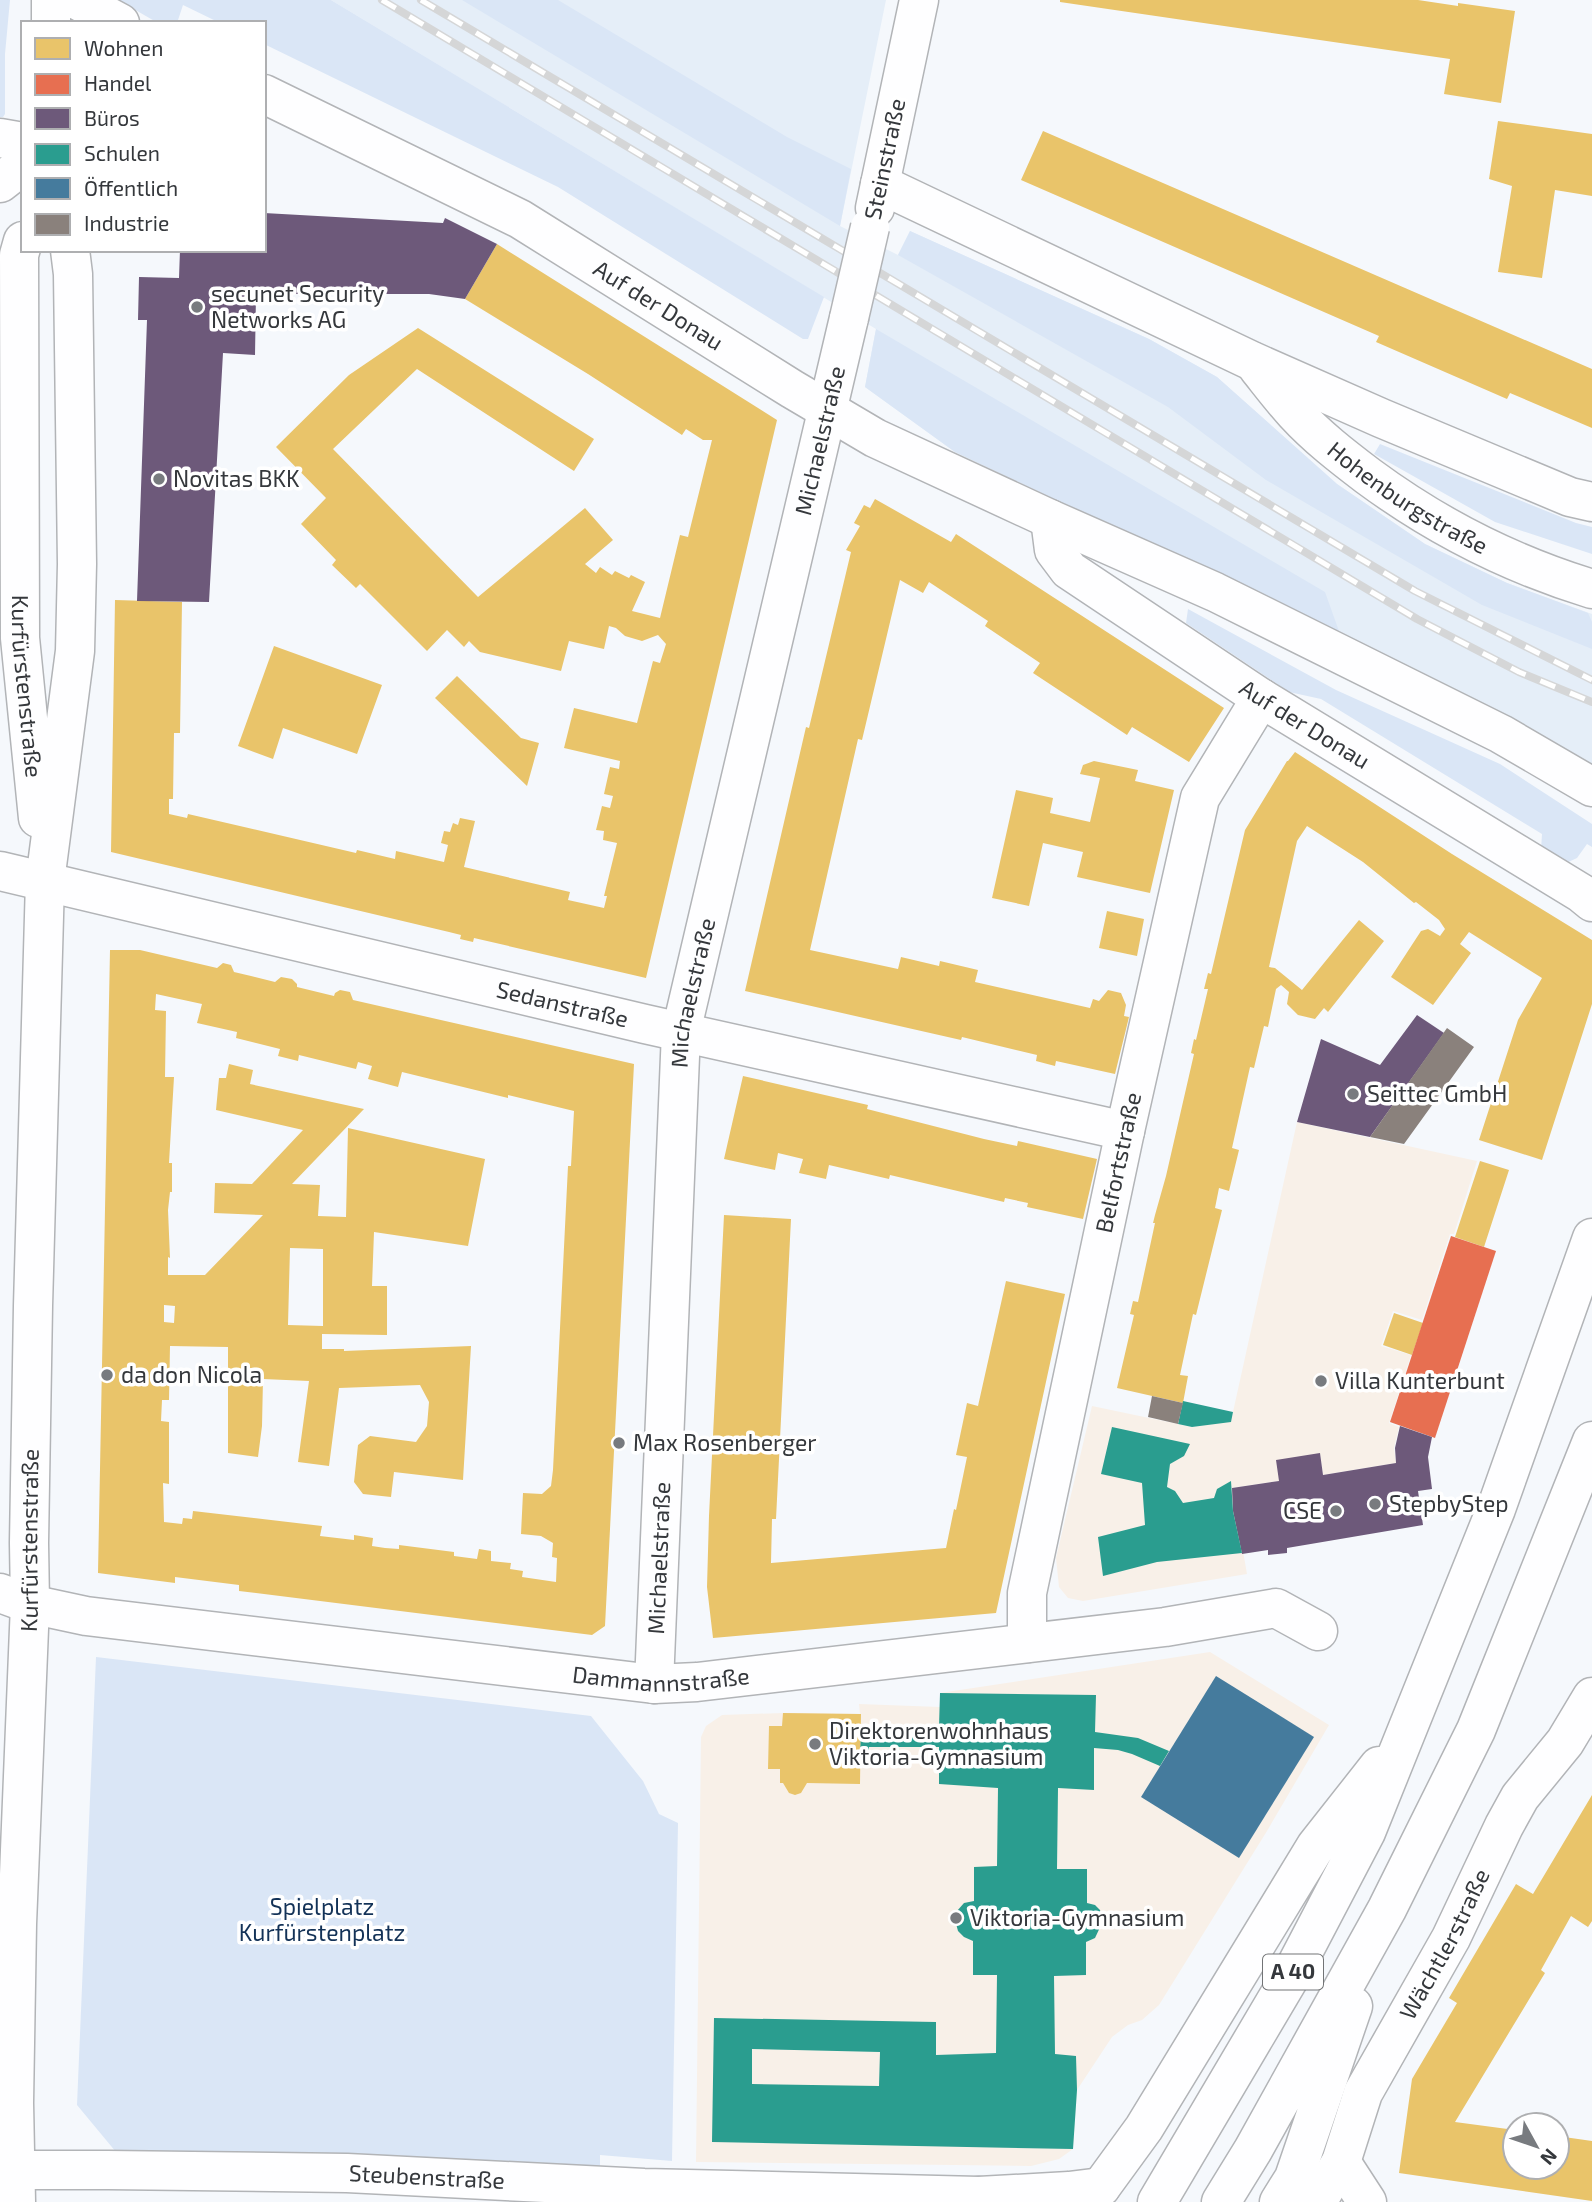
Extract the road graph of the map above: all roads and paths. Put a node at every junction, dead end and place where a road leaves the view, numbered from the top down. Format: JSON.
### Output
{"nodes":[{"id":1,"x":51,"y":0,"type":"edge"},
{"id":2,"x":76,"y":0,"type":"edge"},
{"id":3,"x":919,"y":0,"type":"edge"},
{"id":4,"x":51,"y":21,"type":"edge"},
{"id":5,"x":116,"y":21,"type":"edge"},
{"id":6,"x":266,"y":95,"type":"edge"},
{"id":7,"x":0,"y":138,"type":"edge"},
{"id":8,"x":21,"y":142,"type":"edge"},
{"id":9,"x":21,"y":167,"type":"edge"},
{"id":10,"x":0,"y":183,"type":"edge"},
{"id":11,"x":880,"y":184,"type":"junction"},
{"id":12,"x":21,"y":248,"type":"edge"},
{"id":13,"x":70,"y":252,"type":"edge"},
{"id":14,"x":849,"y":318,"type":"joint"},
{"id":15,"x":9,"y":335,"type":"edge"},
{"id":16,"x":1252,"y":361,"type":"junction"},
{"id":17,"x":828,"y":410,"type":"junction"},
{"id":18,"x":1592,"y":502,"type":"edge"},
{"id":19,"x":1050,"y":519,"type":"junction"},
{"id":20,"x":1592,"y":589,"type":"edge"},
{"id":21,"x":1261,"y":698,"type":"junction"},
{"id":22,"x":1592,"y":787,"type":"edge"},
{"id":23,"x":0,"y":871,"type":"edge"},
{"id":24,"x":45,"y":881,"type":"junction"},
{"id":25,"x":1592,"y":902,"type":"edge"},
{"id":26,"x":681,"y":1032,"type":"junction"},
{"id":27,"x":1125,"y":1131,"type":"junction"},
{"id":28,"x":1592,"y":1238,"type":"edge"},
{"id":29,"x":1592,"y":1441,"type":"edge"},
{"id":30,"x":15,"y":1598,"type":"edge"},
{"id":31,"x":1318,"y":1631,"type":"dead end"},
{"id":32,"x":1027,"y":1643,"type":"junction"},
{"id":33,"x":654,"y":1684,"type":"junction"},
{"id":34,"x":1592,"y":1697,"type":"edge"},
{"id":35,"x":1406,"y":1731,"type":"junction"},
{"id":36,"x":1387,"y":1909,"type":"junction"},
{"id":37,"x":1341,"y":2162,"type":"junction"},
{"id":38,"x":11,"y":2181,"type":"edge"},
{"id":39,"x":1097,"y":2194,"type":"edge"},
{"id":40,"x":645,"y":2195,"type":"edge"},
{"id":41,"x":981,"y":2199,"type":"edge"},
{"id":42,"x":1157,"y":2202,"type":"edge"},
{"id":43,"x":1221,"y":2202,"type":"edge"},
{"id":44,"x":1279,"y":2202,"type":"edge"},
{"id":45,"x":1317,"y":2202,"type":"edge"},
{"id":46,"x":1367,"y":2202,"type":"edge"}],
"edges":[{"from":1,"to":4,"type":"main road"},
{"from":2,"to":5,"type":"main road"},
{"from":3,"to":11,"type":"main road","name":"Steinstraße"},
{"from":6,"to":17,"type":"main road","name":"Auf der Donau"},
{"from":7,"to":8,"type":"main road"},
{"from":9,"to":10,"type":"main road"},
{"from":11,"to":14,"type":"main road","name":"Steinstraße","bridge":true},
{"from":11,"to":16,"type":"main road","name":"Hohenburgstraße"},
{"from":12,"to":15,"type":"main road","name":"Kurfürstenstraße"},
{"from":13,"to":24,"type":"main road","name":"Kurfürstenstraße"},
{"from":14,"to":17,"type":"main road","name":"Michaelstraße"},
{"from":15,"to":24,"type":"main road","name":"Kurfürstenstraße"},
{"from":16,"to":18,"type":"main road","name":"Hohenburgstraße"},
{"from":16,"to":20,"type":"main road","name":"Hohenburgstraße"},
{"from":17,"to":19,"type":"main road","name":"Auf der Donau"},
{"from":17,"to":26,"type":"main road","name":"Michaelstraße"},
{"from":19,"to":21,"type":"main road","name":"Auf der Donau"},
{"from":19,"to":22,"type":"main road","name":"Auf der Donau"},
{"from":21,"to":25,"type":"main road","name":"Auf der Donau"},
{"from":21,"to":27,"type":"main road","name":"Belfortstraße"},
{"from":23,"to":24,"type":"main road","name":"Sedanstraße"},
{"from":24,"to":26,"type":"main road","name":"Sedanstraße"},
{"from":24,"to":30,"type":"main road","name":"Kurfürstenstraße"},
{"from":26,"to":27,"type":"main road","name":"Sedanstraße"},
{"from":26,"to":33,"type":"main road","name":"Michaelstraße"},
{"from":27,"to":32,"type":"main road","name":"Belfortstraße"},
{"from":28,"to":35,"type":"main road","number":"A 40"},
{"from":29,"to":36,"type":"main road","number":"A 40"},
{"from":30,"to":33,"type":"main road","name":"Dammannstraße"},
{"from":30,"to":38,"type":"main road","name":"Kurfürstenstraße"},
{"from":31,"to":32,"type":"main road","name":"Dammannstraße"},
{"from":32,"to":33,"type":"main road","name":"Dammannstraße"},
{"from":34,"to":37,"type":"main road","name":"Wächtlerstraße"},
{"from":35,"to":39,"type":"main road"},
{"from":35,"to":42,"type":"main road","number":"A 40"},
{"from":36,"to":43,"type":"main road","number":"A 40"},
{"from":36,"to":44,"type":"main road"},
{"from":37,"to":45,"type":"main road","name":"Wächtlerstraße"},
{"from":37,"to":46,"type":"main road"},
{"from":38,"to":40,"type":"main road","name":"Steubenstraße"},
{"from":39,"to":41,"type":"main road","name":"Steubenstraße"},
{"from":40,"to":41,"type":"main road","name":"Steubenstraße"}]}
